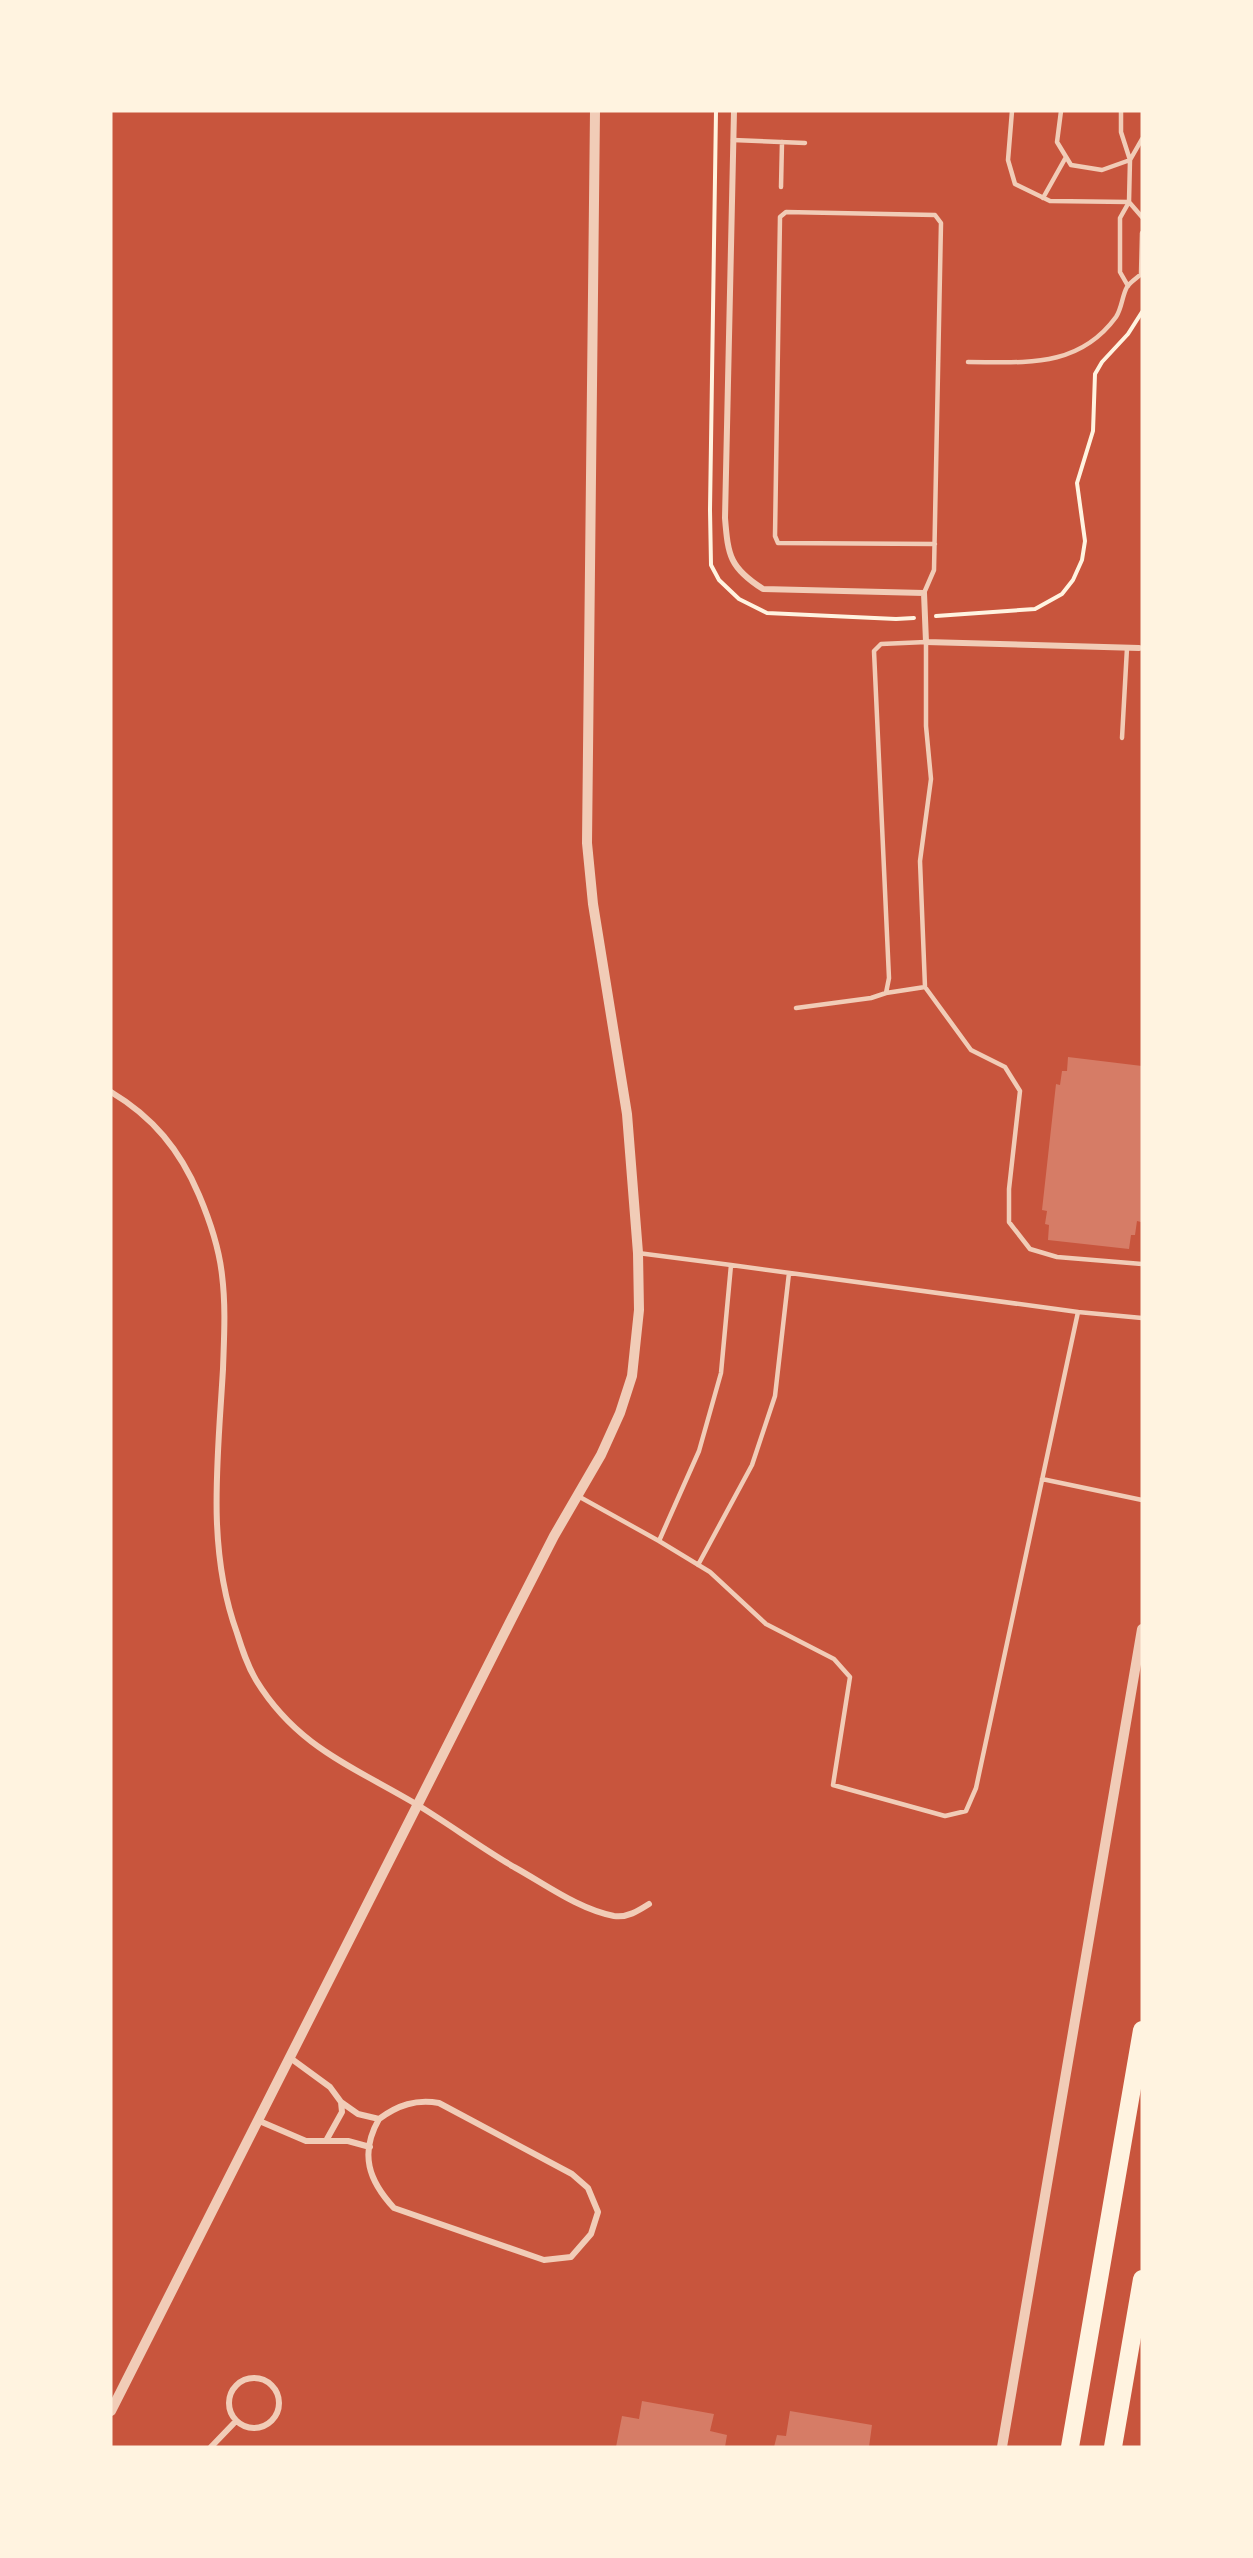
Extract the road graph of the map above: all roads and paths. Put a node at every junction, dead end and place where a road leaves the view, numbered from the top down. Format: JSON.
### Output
{"nodes":[{"id":1,"x":595,"y":111,"type":"edge"},
{"id":2,"x":716,"y":111,"type":"edge"},
{"id":3,"x":734,"y":111,"type":"edge"},
{"id":4,"x":1012,"y":111,"type":"edge"},
{"id":5,"x":1060,"y":111,"type":"edge"},
{"id":6,"x":1121,"y":111,"type":"edge"},
{"id":7,"x":1142,"y":139,"type":"edge"},
{"id":8,"x":733,"y":141,"type":"junction"},
{"id":9,"x":782,"y":142,"type":"junction"},
{"id":10,"x":805,"y":142,"type":"dead end"},
{"id":11,"x":1066,"y":157,"type":"junction"},
{"id":12,"x":1130,"y":160,"type":"junction"},
{"id":13,"x":781,"y":187,"type":"dead end"},
{"id":14,"x":1043,"y":198,"type":"junction"},
{"id":15,"x":1129,"y":202,"type":"junction"},
{"id":16,"x":1142,"y":217,"type":"edge"},
{"id":17,"x":1142,"y":233,"type":"edge"},
{"id":18,"x":1128,"y":286,"type":"junction"},
{"id":19,"x":1142,"y":312,"type":"edge"},
{"id":20,"x":968,"y":362,"type":"dead end"},
{"id":21,"x":934,"y":544,"type":"junction"},
{"id":22,"x":924,"y":593,"type":"junction"},
{"id":23,"x":925,"y":616,"type":"junction"},
{"id":24,"x":926,"y":642,"type":"junction"},
{"id":25,"x":1127,"y":648,"type":"junction"},
{"id":26,"x":1141,"y":648,"type":"edge"},
{"id":27,"x":1122,"y":738,"type":"dead end"},
{"id":28,"x":925,"y":987,"type":"junction"},
{"id":29,"x":886,"y":993,"type":"junction"},
{"id":30,"x":796,"y":1008,"type":"dead end"},
{"id":31,"x":111,"y":1092,"type":"edge"},
{"id":32,"x":638,"y":1253,"type":"junction"},
{"id":33,"x":1142,"y":1263,"type":"edge"},
{"id":34,"x":731,"y":1265,"type":"junction"},
{"id":35,"x":789,"y":1273,"type":"junction"},
{"id":36,"x":1077,"y":1312,"type":"junction"},
{"id":37,"x":1142,"y":1318,"type":"edge"},
{"id":38,"x":1042,"y":1479,"type":"junction"},
{"id":39,"x":578,"y":1496,"type":"junction"},
{"id":40,"x":1142,"y":1500,"type":"edge"},
{"id":41,"x":658,"y":1541,"type":"junction"},
{"id":42,"x":698,"y":1564,"type":"junction"},
{"id":43,"x":1142,"y":1629,"type":"edge"},
{"id":44,"x":416,"y":1804,"type":"junction"},
{"id":45,"x":649,"y":1904,"type":"dead end"},
{"id":46,"x":1142,"y":2030,"type":"edge"},
{"id":47,"x":289,"y":2057,"type":"junction"},
{"id":48,"x":341,"y":2102,"type":"junction"},
{"id":49,"x":257,"y":2119,"type":"junction"},
{"id":50,"x":379,"y":2119,"type":"junction"},
{"id":51,"x":327,"y":2139,"type":"junction"},
{"id":52,"x":370,"y":2147,"type":"junction"},
{"id":53,"x":1142,"y":2279,"type":"edge"},
{"id":54,"x":111,"y":2411,"type":"edge"},
{"id":55,"x":236,"y":2421,"type":"junction"},
{"id":56,"x":211,"y":2447,"type":"edge"},
{"id":57,"x":1002,"y":2447,"type":"edge"},
{"id":58,"x":1070,"y":2447,"type":"edge"},
{"id":59,"x":1113,"y":2447,"type":"edge"}],
"edges":[{"from":1,"to":32,"type":"street"},
{"from":2,"to":23,"type":"path"},
{"from":3,"to":8,"type":"street"},
{"from":4,"to":14,"type":"lane"},
{"from":5,"to":11,"type":"lane"},
{"from":6,"to":12,"type":"lane"},
{"from":7,"to":12,"type":"lane"},
{"from":8,"to":9,"type":"lane"},
{"from":8,"to":22,"type":"street"},
{"from":9,"to":10,"type":"lane"},
{"from":9,"to":13,"type":"lane"},
{"from":11,"to":12,"type":"lane"},
{"from":11,"to":14,"type":"lane"},
{"from":12,"to":15,"type":"lane"},
{"from":14,"to":15,"type":"lane"},
{"from":15,"to":16,"type":"lane"},
{"from":15,"to":18,"type":"lane"},
{"from":17,"to":18,"type":"lane"},
{"from":18,"to":20,"type":"lane"},
{"from":19,"to":23,"type":"path"},
{"from":21,"to":21,"type":"lane"},
{"from":21,"to":22,"type":"lane"},
{"from":22,"to":23,"type":"street"},
{"from":23,"to":24,"type":"street"},
{"from":24,"to":25,"type":"street"},
{"from":24,"to":28,"type":"lane"},
{"from":24,"to":29,"type":"lane"},
{"from":25,"to":26,"type":"street"},
{"from":25,"to":27,"type":"lane"},
{"from":28,"to":29,"type":"lane"},
{"from":28,"to":33,"type":"lane"},
{"from":29,"to":30,"type":"lane"},
{"from":31,"to":44,"type":"street"},
{"from":32,"to":34,"type":"lane"},
{"from":32,"to":39,"type":"street"},
{"from":34,"to":35,"type":"lane"},
{"from":34,"to":41,"type":"lane"},
{"from":35,"to":36,"type":"lane"},
{"from":35,"to":42,"type":"lane"},
{"from":36,"to":37,"type":"lane"},
{"from":36,"to":38,"type":"lane"},
{"from":38,"to":40,"type":"lane"},
{"from":38,"to":42,"type":"lane"},
{"from":39,"to":41,"type":"lane"},
{"from":39,"to":44,"type":"street"},
{"from":41,"to":42,"type":"lane"},
{"from":43,"to":57,"type":"street"},
{"from":44,"to":45,"type":"street"},
{"from":44,"to":47,"type":"street"},
{"from":46,"to":58,"type":"highway"},
{"from":47,"to":48,"type":"street"},
{"from":47,"to":49,"type":"street"},
{"from":48,"to":50,"type":"street"},
{"from":48,"to":51,"type":"street"},
{"from":49,"to":51,"type":"street"},
{"from":49,"to":54,"type":"street"},
{"from":50,"to":52,"type":"street"},
{"from":50,"to":52,"type":"street"},
{"from":51,"to":52,"type":"street"},
{"from":53,"to":59,"type":"highway"},
{"from":55,"to":55,"type":"street"},
{"from":55,"to":56,"type":"street"}]}
